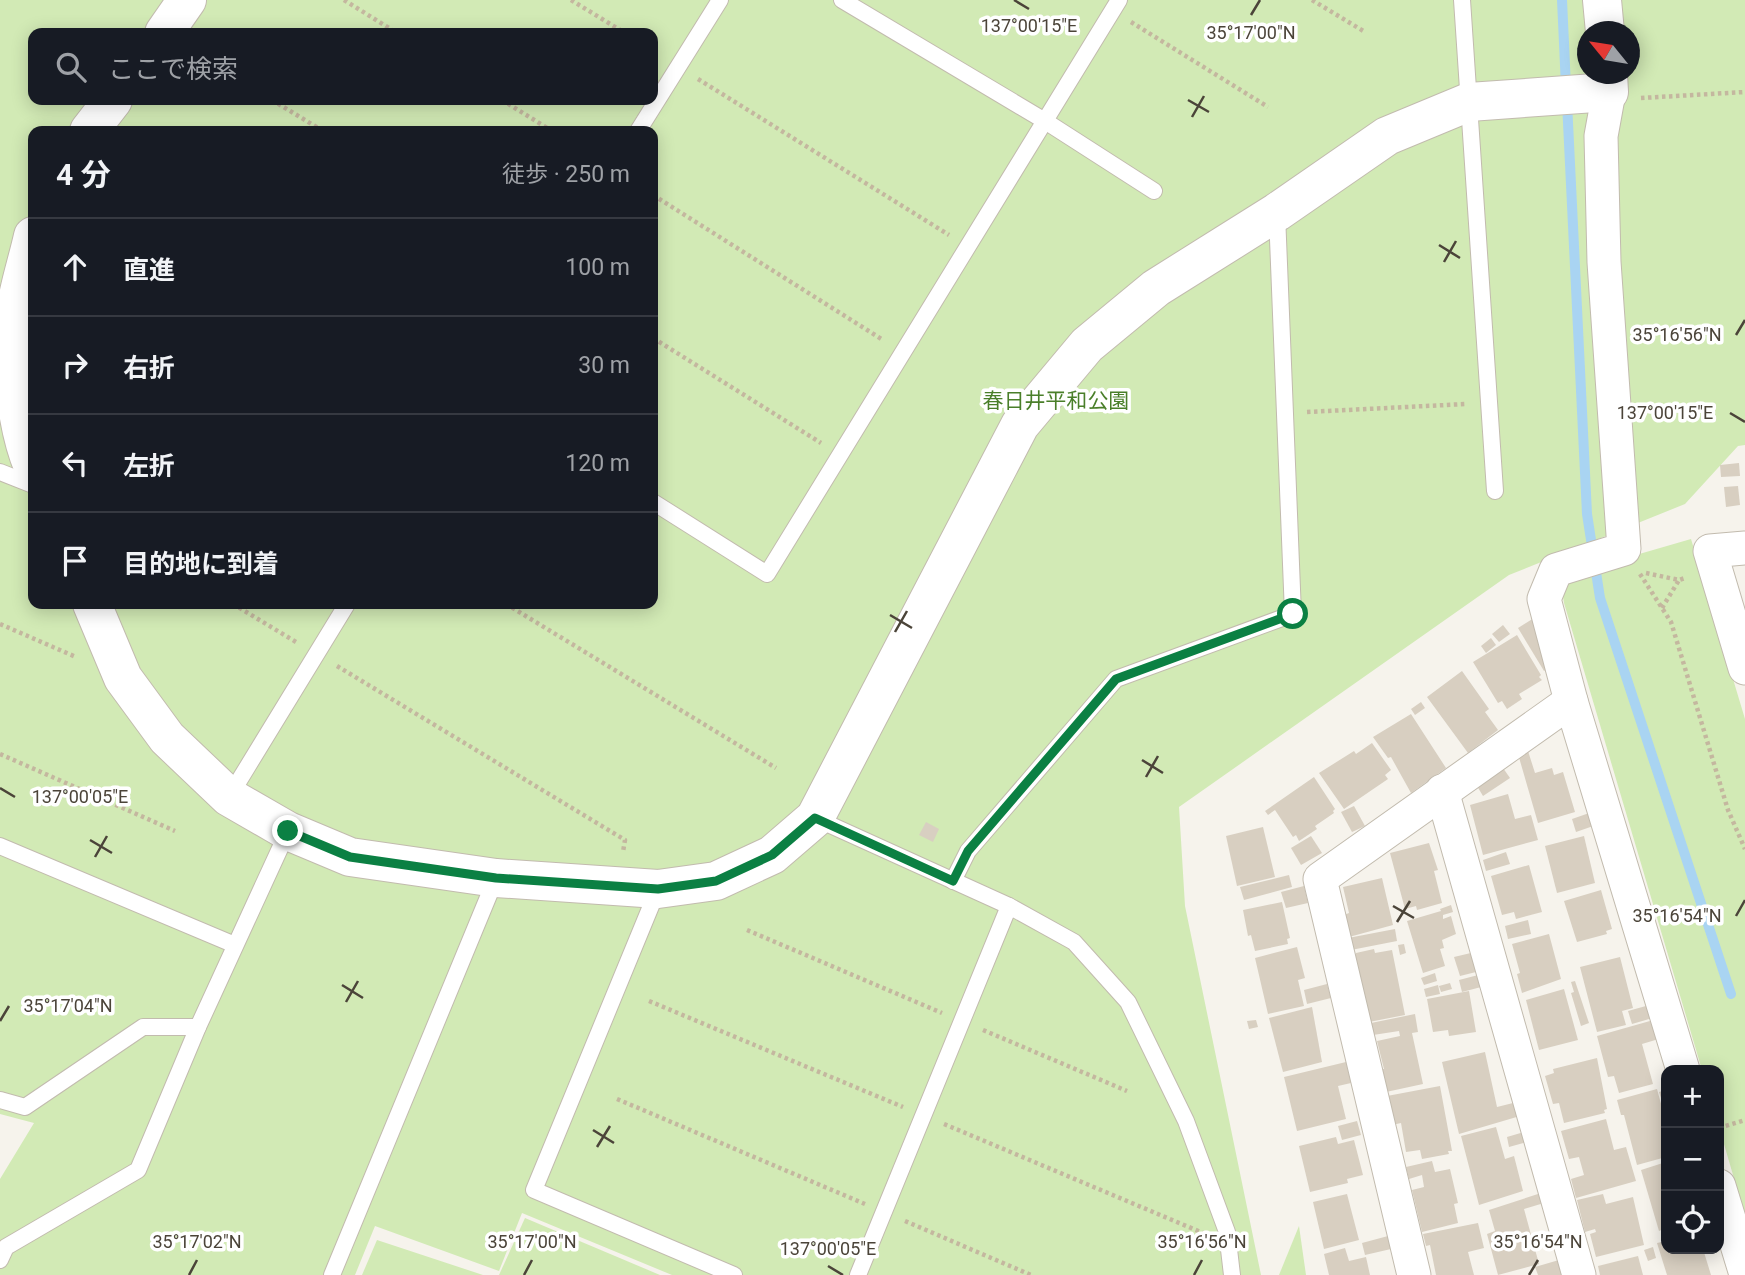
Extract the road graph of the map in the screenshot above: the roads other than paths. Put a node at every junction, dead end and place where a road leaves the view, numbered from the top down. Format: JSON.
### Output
{"nodes":[{"id":1,"x":187,"y":0,"type":"edge"},
{"id":2,"x":720,"y":0,"type":"edge"},
{"id":3,"x":842,"y":0,"type":"edge"},
{"id":4,"x":1462,"y":0,"type":"edge"},
{"id":5,"x":1602,"y":0,"type":"edge"},
{"id":6,"x":1116,"y":6,"type":"edge"},
{"id":7,"x":1604,"y":21,"type":"edge"},
{"id":8,"x":167,"y":28,"type":"edge"},
{"id":9,"x":1617,"y":88,"type":"edge"},
{"id":10,"x":658,"y":100,"type":"edge"},
{"id":11,"x":1469,"y":102,"type":"junction"},
{"id":12,"x":109,"y":105,"type":"edge"},
{"id":13,"x":655,"y":105,"type":"edge"},
{"id":14,"x":1045,"y":121,"type":"junction"},
{"id":15,"x":93,"y":126,"type":"edge"},
{"id":16,"x":641,"y":126,"type":"edge"},
{"id":17,"x":1154,"y":191,"type":"dead end"},
{"id":18,"x":1277,"y":212,"type":"junction"},
{"id":19,"x":28,"y":258,"type":"edge"},
{"id":20,"x":28,"y":454,"type":"edge"},
{"id":21,"x":0,"y":472,"type":"edge"},
{"id":22,"x":28,"y":483,"type":"edge"},
{"id":23,"x":1495,"y":491,"type":"dead end"},
{"id":24,"x":658,"y":505,"type":"edge"},
{"id":25,"x":1745,"y":548,"type":"edge"},
{"id":26,"x":94,"y":609,"type":"edge"},
{"id":27,"x":343,"y":609,"type":"edge"},
{"id":28,"x":1745,"y":668,"type":"edge"},
{"id":29,"x":1571,"y":701,"type":"junction"},
{"id":30,"x":1442,"y":791,"type":"junction"},
{"id":31,"x":229,"y":797,"type":"junction"},
{"id":32,"x":815,"y":818,"type":"junction"},
{"id":33,"x":288,"y":831,"type":"junction"},
{"id":34,"x":0,"y":846,"type":"edge"},
{"id":35,"x":496,"y":878,"type":"junction"},
{"id":36,"x":953,"y":881,"type":"junction"},
{"id":37,"x":658,"y":889,"type":"junction"},
{"id":38,"x":1009,"y":906,"type":"junction"},
{"id":39,"x":235,"y":945,"type":"junction"},
{"id":40,"x":198,"y":1027,"type":"junction"},
{"id":41,"x":1681,"y":1065,"type":"edge"},
{"id":42,"x":0,"y":1100,"type":"edge"},
{"id":43,"x":1721,"y":1191,"type":"edge"},
{"id":44,"x":0,"y":1261,"type":"edge"},
{"id":45,"x":1745,"y":1272,"type":"edge"},
{"id":46,"x":332,"y":1275,"type":"edge"},
{"id":47,"x":734,"y":1275,"type":"edge"},
{"id":48,"x":858,"y":1275,"type":"edge"},
{"id":49,"x":1232,"y":1275,"type":"edge"},
{"id":50,"x":1414,"y":1275,"type":"edge"},
{"id":51,"x":1579,"y":1275,"type":"edge"}],
"edges":[{"from":1,"to":8,"type":"street"},
{"from":2,"to":10,"type":"lane"},
{"from":3,"to":14,"type":"lane"},
{"from":4,"to":11,"type":"lane"},
{"from":5,"to":7,"type":"street"},
{"from":6,"to":14,"type":"lane"},
{"from":9,"to":11,"type":"street"},
{"from":9,"to":29,"type":"street"},
{"from":11,"to":18,"type":"street"},
{"from":11,"to":23,"type":"lane"},
{"from":12,"to":15,"type":"street"},
{"from":13,"to":16,"type":"lane"},
{"from":14,"to":17,"type":"lane"},
{"from":14,"to":24,"type":"lane"},
{"from":18,"to":32,"type":"street"},
{"from":18,"to":36,"type":"lane"},
{"from":19,"to":20,"type":"street"},
{"from":21,"to":22,"type":"lane"},
{"from":25,"to":28,"type":"street"},
{"from":26,"to":31,"type":"street"},
{"from":27,"to":31,"type":"lane"},
{"from":29,"to":30,"type":"street"},
{"from":29,"to":41,"type":"street"},
{"from":30,"to":50,"type":"street"},
{"from":30,"to":51,"type":"street"},
{"from":31,"to":33,"type":"street"},
{"from":32,"to":36,"type":"lane"},
{"from":32,"to":37,"type":"street"},
{"from":33,"to":35,"type":"street"},
{"from":33,"to":39,"type":"lane"},
{"from":34,"to":39,"type":"lane"},
{"from":35,"to":37,"type":"street"},
{"from":35,"to":46,"type":"lane"},
{"from":36,"to":38,"type":"lane"},
{"from":37,"to":47,"type":"lane"},
{"from":38,"to":48,"type":"lane"},
{"from":38,"to":49,"type":"lane"},
{"from":39,"to":40,"type":"lane"},
{"from":40,"to":42,"type":"lane"},
{"from":40,"to":44,"type":"lane"},
{"from":43,"to":45,"type":"street"}]}
